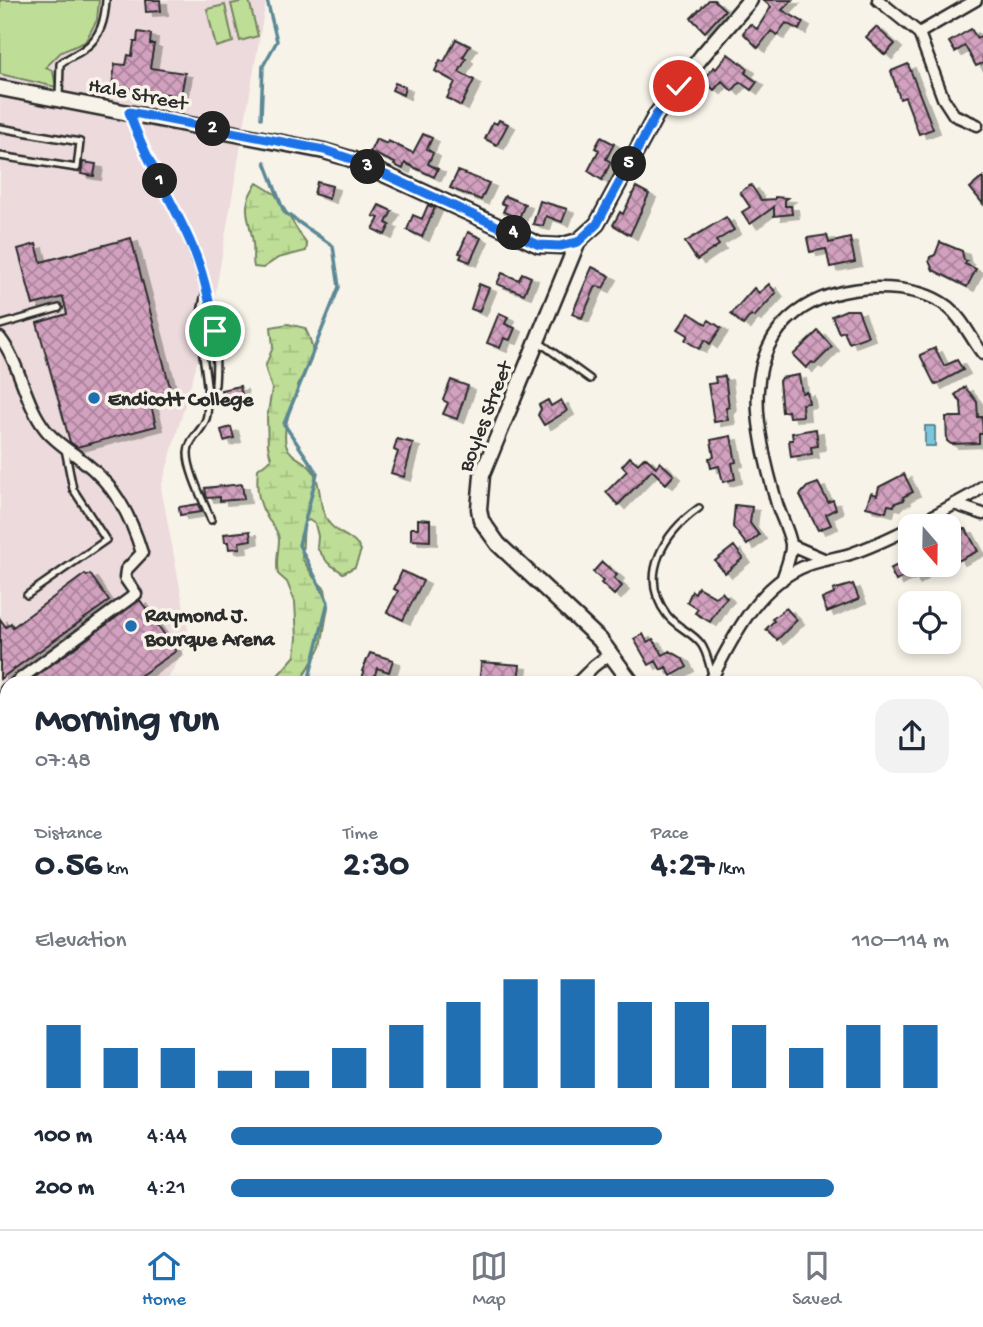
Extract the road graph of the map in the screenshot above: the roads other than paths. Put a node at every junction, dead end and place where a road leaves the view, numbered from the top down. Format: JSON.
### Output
{"nodes":[{"id":1,"x":106,"y":0,"type":"edge"},
{"id":2,"x":750,"y":0,"type":"edge"},
{"id":3,"x":878,"y":0,"type":"edge"},
{"id":4,"x":976,"y":0,"type":"edge"},
{"id":5,"x":919,"y":33,"type":"junction"},
{"id":6,"x":0,"y":88,"type":"edge"},
{"id":7,"x":59,"y":99,"type":"junction"},
{"id":8,"x":129,"y":112,"type":"junction"},
{"id":9,"x":977,"y":125,"type":"dead end"},
{"id":10,"x":0,"y":128,"type":"edge"},
{"id":11,"x":0,"y":156,"type":"edge"},
{"id":12,"x":578,"y":242,"type":"junction"},
{"id":13,"x":206,"y":288,"type":"junction"},
{"id":14,"x":59,"y":308,"type":"dead end"},
{"id":15,"x":0,"y":325,"type":"edge"},
{"id":16,"x":0,"y":338,"type":"edge"},
{"id":17,"x":537,"y":340,"type":"junction"},
{"id":18,"x":983,"y":354,"type":"edge"},
{"id":19,"x":590,"y":379,"type":"dead end"},
{"id":20,"x":215,"y":385,"type":"dead end"},
{"id":21,"x":64,"y":446,"type":"junction"},
{"id":22,"x":983,"y":486,"type":"edge"},
{"id":23,"x":954,"y":504,"type":"junction"},
{"id":24,"x":699,"y":508,"type":"dead end"},
{"id":25,"x":935,"y":514,"type":"edge"},
{"id":26,"x":983,"y":514,"type":"edge"},
{"id":27,"x":211,"y":520,"type":"dead end"},
{"id":28,"x":898,"y":534,"type":"edge"},
{"id":29,"x":791,"y":545,"type":"junction"},
{"id":30,"x":827,"y":560,"type":"junction"},
{"id":31,"x":782,"y":580,"type":"junction"},
{"id":32,"x":27,"y":595,"type":"dead end"},
{"id":33,"x":611,"y":653,"type":"junction"},
{"id":34,"x":24,"y":676,"type":"edge"},
{"id":35,"x":584,"y":676,"type":"edge"},
{"id":36,"x":627,"y":676,"type":"edge"},
{"id":37,"x":711,"y":676,"type":"edge"},
{"id":38,"x":714,"y":676,"type":"edge"}],
"edges":[{"from":1,"to":7,"type":"lane"},
{"from":2,"to":12,"type":"main road"},
{"from":3,"to":5,"type":"street"},
{"from":4,"to":5,"type":"street"},
{"from":5,"to":9,"type":"street"},
{"from":6,"to":7,"type":"main road","name":"Hale Street"},
{"from":7,"to":8,"type":"main road","name":"Hale Street"},
{"from":8,"to":12,"type":"main road","name":"Hale Street"},
{"from":8,"to":13,"type":"lane"},
{"from":10,"to":11,"type":"lane"},
{"from":12,"to":17,"type":"main road","name":"Boyles Street"},
{"from":13,"to":20,"type":"lane"},
{"from":13,"to":27,"type":"lane"},
{"from":14,"to":15,"type":"lane"},
{"from":16,"to":21,"type":"street"},
{"from":17,"to":19,"type":"lane"},
{"from":17,"to":33,"type":"main road","name":"Boyles Street"},
{"from":18,"to":29,"type":"street"},
{"from":21,"to":32,"type":"lane"},
{"from":21,"to":34,"type":"street"},
{"from":22,"to":23,"type":"street"},
{"from":23,"to":25,"type":"street"},
{"from":23,"to":26,"type":"street"},
{"from":24,"to":37,"type":"lane"},
{"from":28,"to":30,"type":"street"},
{"from":29,"to":30,"type":"street"},
{"from":29,"to":31,"type":"street"},
{"from":30,"to":31,"type":"street"},
{"from":31,"to":38,"type":"street"},
{"from":33,"to":35,"type":"street"},
{"from":33,"to":36,"type":"main road","name":"Boyles Street"}]}
